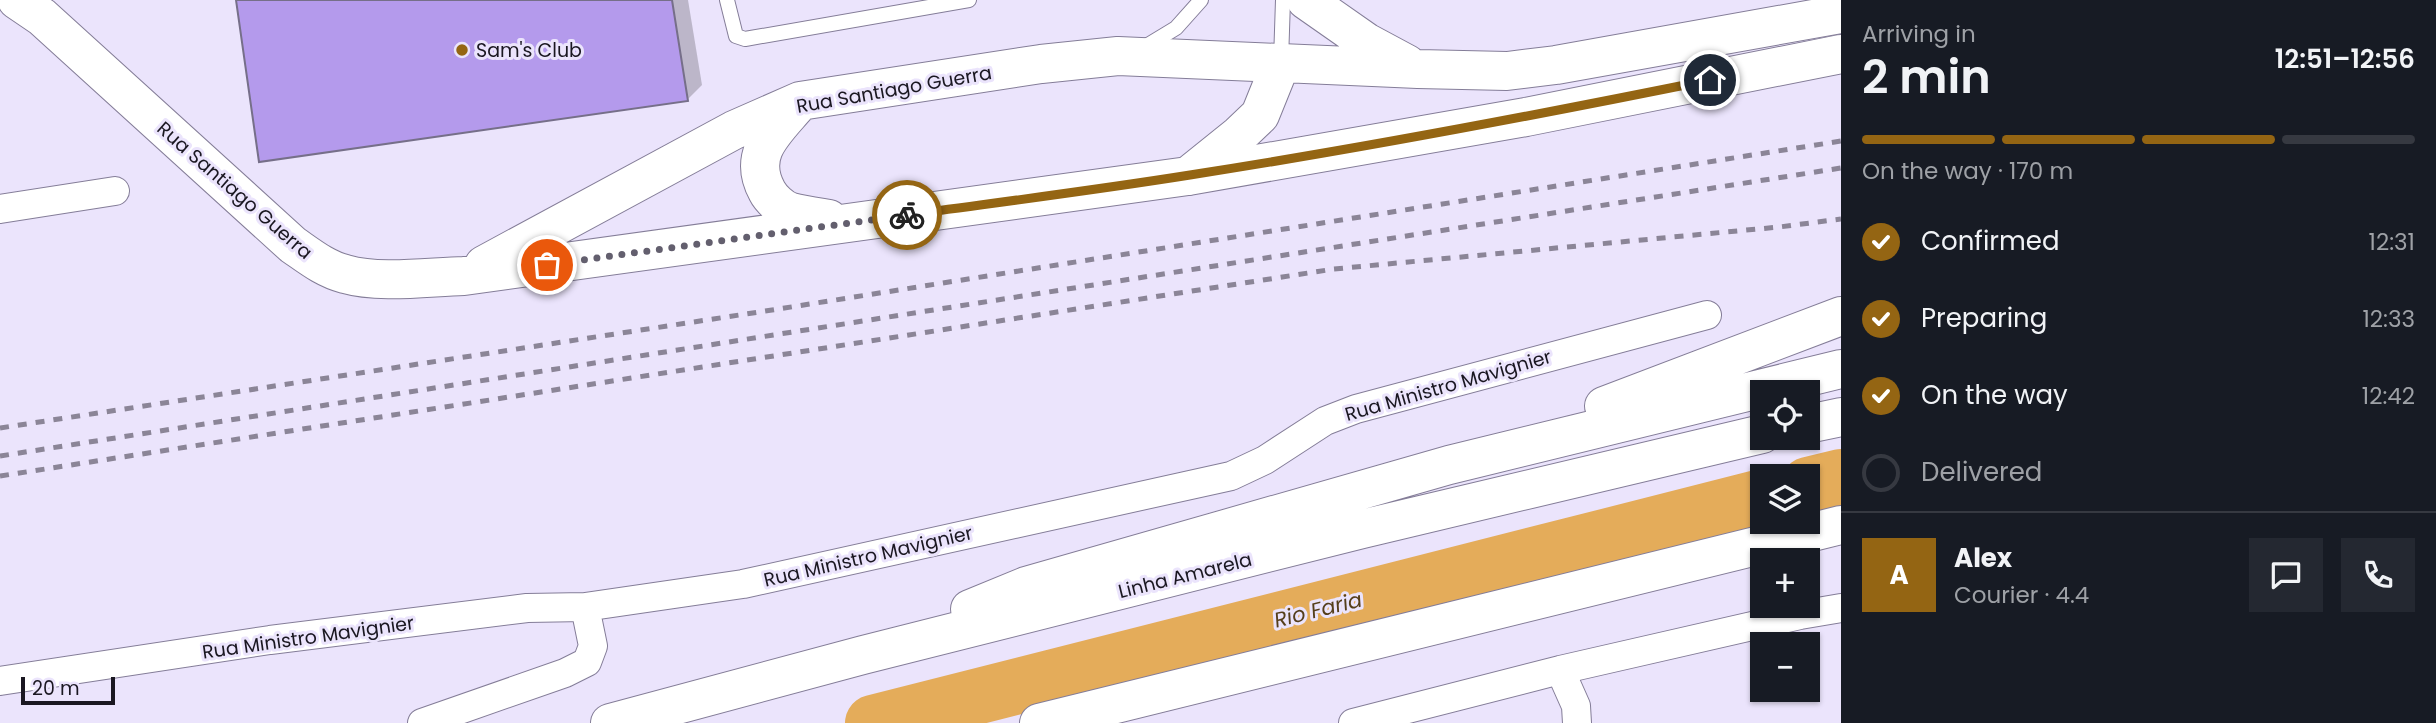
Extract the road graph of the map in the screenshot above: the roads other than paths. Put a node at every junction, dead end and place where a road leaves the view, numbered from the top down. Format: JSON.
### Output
{"nodes":[{"id":1,"x":727,"y":0,"type":"edge"},
{"id":2,"x":969,"y":0,"type":"edge"},
{"id":3,"x":1201,"y":0,"type":"edge"},
{"id":4,"x":1283,"y":0,"type":"edge"},
{"id":5,"x":1306,"y":0,"type":"edge"},
{"id":6,"x":31,"y":6,"type":"edge"},
{"id":7,"x":1841,"y":14,"type":"edge"},
{"id":8,"x":1841,"y":54,"type":"edge"},
{"id":9,"x":1118,"y":56,"type":"junction"},
{"id":10,"x":1281,"y":63,"type":"junction"},
{"id":11,"x":1418,"y":69,"type":"junction"},
{"id":12,"x":800,"y":101,"type":"junction"},
{"id":13,"x":1188,"y":176,"type":"junction"},
{"id":14,"x":115,"y":191,"type":"dead end"},
{"id":15,"x":0,"y":209,"type":"edge"},
{"id":16,"x":850,"y":223,"type":"junction"},
{"id":17,"x":464,"y":276,"type":"junction"},
{"id":18,"x":1707,"y":315,"type":"dead end"},
{"id":19,"x":1841,"y":316,"type":"edge"},
{"id":20,"x":1841,"y":369,"type":"edge"},
{"id":21,"x":1841,"y":417,"type":"edge"},
{"id":22,"x":1820,"y":421,"type":"edge"},
{"id":23,"x":1750,"y":437,"type":"edge"},
{"id":24,"x":1449,"y":465,"type":"junction"},
{"id":25,"x":1841,"y":525,"type":"edge"},
{"id":26,"x":585,"y":607,"type":"junction"},
{"id":27,"x":1841,"y":608,"type":"edge"},
{"id":28,"x":863,"y":656,"type":"junction"},
{"id":29,"x":1560,"y":670,"type":"junction"},
{"id":30,"x":0,"y":681,"type":"edge"},
{"id":31,"x":422,"y":723,"type":"edge"},
{"id":32,"x":610,"y":723,"type":"edge"},
{"id":33,"x":1039,"y":723,"type":"edge"},
{"id":34,"x":1353,"y":723,"type":"edge"},
{"id":35,"x":1577,"y":723,"type":"edge"}],
"edges":[{"from":1,"to":2,"type":"lane"},
{"from":3,"to":9,"type":"lane"},
{"from":4,"to":10,"type":"lane"},
{"from":5,"to":11,"type":"main road"},
{"from":6,"to":17,"type":"main road","name":"Rua Santiago Guerra"},
{"from":7,"to":11,"type":"main road","name":"Rua Santiago Guerra"},
{"from":8,"to":13,"type":"main road","name":"Rua Santiago Guerra"},
{"from":9,"to":10,"type":"main road","name":"Rua Santiago Guerra"},
{"from":9,"to":12,"type":"main road","name":"Rua Santiago Guerra"},
{"from":10,"to":11,"type":"main road","name":"Rua Santiago Guerra"},
{"from":10,"to":13,"type":"main road"},
{"from":12,"to":16,"type":"main road"},
{"from":12,"to":17,"type":"main road","name":"Rua Santiago Guerra"},
{"from":13,"to":16,"type":"main road","name":"Rua Santiago Guerra"},
{"from":14,"to":15,"type":"street"},
{"from":16,"to":17,"type":"main road","name":"Rua Santiago Guerra"},
{"from":18,"to":26,"type":"street","name":"Rua Ministro Mavignier"},
{"from":19,"to":24,"type":"main road"},
{"from":20,"to":24,"type":"main road"},
{"from":21,"to":22,"type":"main road"},
{"from":23,"to":28,"type":"main road","name":"Linha Amarela"},
{"from":24,"to":28,"type":"main road"},
{"from":25,"to":33,"type":"main road"},
{"from":26,"to":30,"type":"street","name":"Rua Ministro Mavignier"},
{"from":26,"to":31,"type":"street"},
{"from":27,"to":29,"type":"street"},
{"from":28,"to":32,"type":"main road","name":"Linha Amarela"},
{"from":29,"to":34,"type":"street"},
{"from":29,"to":35,"type":"street"}]}
